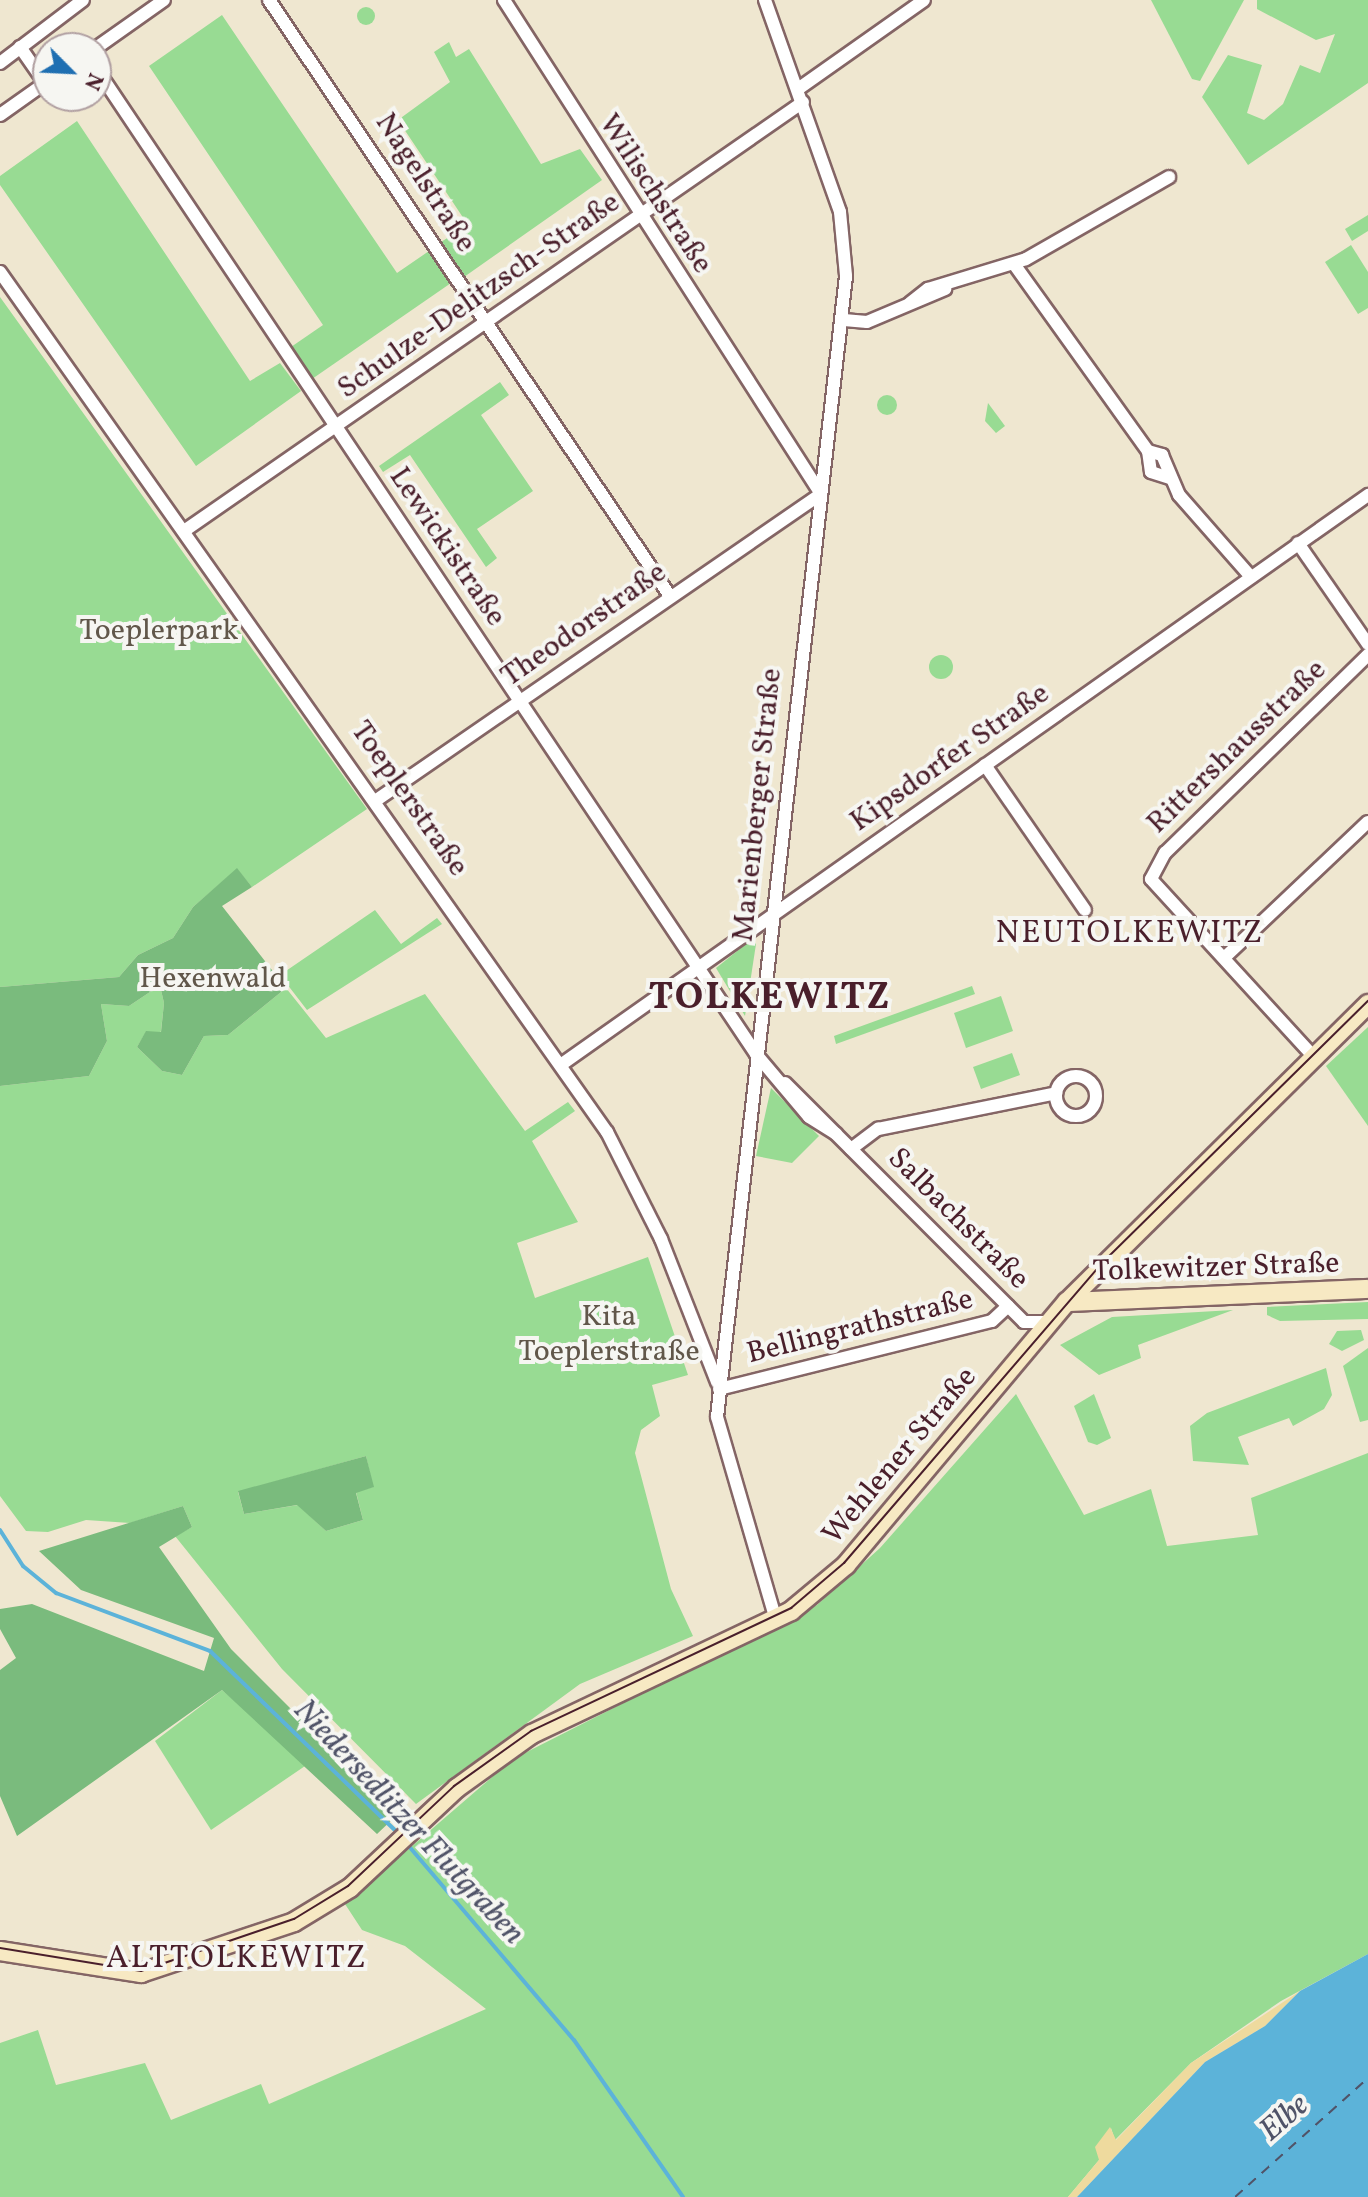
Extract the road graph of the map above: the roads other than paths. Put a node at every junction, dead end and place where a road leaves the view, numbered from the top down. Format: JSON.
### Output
{"nodes":[{"id":1,"x":83,"y":0,"type":"edge"},
{"id":2,"x":164,"y":0,"type":"edge"},
{"id":3,"x":269,"y":0,"type":"edge"},
{"id":4,"x":504,"y":0,"type":"edge"},
{"id":5,"x":765,"y":0,"type":"edge"},
{"id":6,"x":923,"y":0,"type":"edge"},
{"id":7,"x":112,"y":37,"type":"edge"},
{"id":8,"x":20,"y":47,"type":"junction"},
{"id":9,"x":0,"y":63,"type":"edge"},
{"id":10,"x":32,"y":63,"type":"edge"},
{"id":11,"x":798,"y":89,"type":"junction"},
{"id":12,"x":32,"y":92,"type":"edge"},
{"id":13,"x":112,"y":92,"type":"edge"},
{"id":14,"x":803,"y":102,"type":"junction"},
{"id":15,"x":0,"y":115,"type":"edge"},
{"id":16,"x":1169,"y":177,"type":"dead end"},
{"id":17,"x":637,"y":217,"type":"junction"},
{"id":18,"x":1014,"y":264,"type":"junction"},
{"id":19,"x":0,"y":272,"type":"edge"},
{"id":20,"x":844,"y":320,"type":"junction"},
{"id":21,"x":486,"y":323,"type":"junction"},
{"id":22,"x":338,"y":428,"type":"junction"},
{"id":23,"x":1148,"y":451,"type":"junction"},
{"id":24,"x":1169,"y":478,"type":"junction"},
{"id":25,"x":821,"y":494,"type":"junction"},
{"id":26,"x":1368,"y":495,"type":"edge"},
{"id":27,"x":184,"y":531,"type":"junction"},
{"id":28,"x":1298,"y":543,"type":"junction"},
{"id":29,"x":1251,"y":577,"type":"junction"},
{"id":30,"x":670,"y":596,"type":"junction"},
{"id":31,"x":1368,"y":644,"type":"edge"},
{"id":32,"x":1368,"y":655,"type":"edge"},
{"id":33,"x":520,"y":702,"type":"junction"},
{"id":34,"x":985,"y":765,"type":"junction"},
{"id":35,"x":378,"y":799,"type":"junction"},
{"id":36,"x":1368,"y":822,"type":"edge"},
{"id":37,"x":1085,"y":910,"type":"dead end"},
{"id":38,"x":772,"y":915,"type":"junction"},
{"id":39,"x":1224,"y":958,"type":"junction"},
{"id":40,"x":698,"y":967,"type":"junction"},
{"id":41,"x":1368,"y":1004,"type":"edge"},
{"id":42,"x":756,"y":1054,"type":"junction"},
{"id":43,"x":1313,"y":1056,"type":"junction"},
{"id":44,"x":562,"y":1064,"type":"junction"},
{"id":45,"x":1056,"y":1093,"type":"dead end"},
{"id":46,"x":851,"y":1149,"type":"junction"},
{"id":47,"x":1368,"y":1289,"type":"edge"},
{"id":48,"x":1067,"y":1302,"type":"junction"},
{"id":49,"x":1008,"y":1306,"type":"junction"},
{"id":50,"x":1050,"y":1322,"type":"junction"},
{"id":51,"x":719,"y":1389,"type":"junction"},
{"id":52,"x":776,"y":1620,"type":"junction"},
{"id":53,"x":0,"y":1951,"type":"edge"}],
"edges":[{"from":1,"to":8,"type":"street"},
{"from":2,"to":7,"type":"street"},
{"from":3,"to":21,"type":"street","name":"Nagelstraße"},
{"from":4,"to":17,"type":"street","name":"Wilischstraße"},
{"from":5,"to":11,"type":"street","name":"Marienberger Straße"},
{"from":6,"to":11,"type":"street"},
{"from":8,"to":9,"type":"street"},
{"from":8,"to":10,"type":"street"},
{"from":11,"to":14,"type":"street","name":"Marienberger Straße"},
{"from":12,"to":15,"type":"street"},
{"from":13,"to":22,"type":"street","name":"Lewickistraße"},
{"from":14,"to":17,"type":"street","name":"Schulze-Delitzsch-Straße"},
{"from":14,"to":20,"type":"street","name":"Marienberger Straße"},
{"from":16,"to":18,"type":"street"},
{"from":17,"to":21,"type":"street","name":"Schulze-Delitzsch-Straße"},
{"from":17,"to":25,"type":"street","name":"Wilischstraße"},
{"from":18,"to":20,"type":"street"},
{"from":18,"to":23,"type":"street"},
{"from":19,"to":27,"type":"street","name":"Toeplerstraße"},
{"from":20,"to":25,"type":"street","name":"Marienberger Straße"},
{"from":21,"to":22,"type":"street","name":"Schulze-Delitzsch-Straße"},
{"from":21,"to":30,"type":"street","name":"Nagelstraße"},
{"from":22,"to":27,"type":"street","name":"Schulze-Delitzsch-Straße"},
{"from":22,"to":33,"type":"street","name":"Lewickistraße"},
{"from":23,"to":24,"type":"street"},
{"from":23,"to":24,"type":"street"},
{"from":24,"to":29,"type":"street"},
{"from":25,"to":30,"type":"street","name":"Theodorstraße"},
{"from":25,"to":38,"type":"street","name":"Marienberger Straße"},
{"from":26,"to":28,"type":"street","name":"Kipsdorfer Straße"},
{"from":27,"to":35,"type":"street","name":"Toeplerstraße"},
{"from":28,"to":29,"type":"street","name":"Kipsdorfer Straße"},
{"from":28,"to":31,"type":"street"},
{"from":29,"to":34,"type":"street","name":"Kipsdorfer Straße"},
{"from":30,"to":33,"type":"street","name":"Theodorstraße"},
{"from":32,"to":39,"type":"street","name":"Rittershausstraße"},
{"from":33,"to":35,"type":"street","name":"Theodorstraße"},
{"from":33,"to":40,"type":"street","name":"Lewickistraße"},
{"from":34,"to":37,"type":"street"},
{"from":34,"to":38,"type":"street","name":"Kipsdorfer Straße"},
{"from":35,"to":44,"type":"street","name":"Toeplerstraße"},
{"from":36,"to":39,"type":"street"},
{"from":38,"to":40,"type":"street","name":"Kipsdorfer Straße"},
{"from":38,"to":42,"type":"street","name":"Marienberger Straße"},
{"from":39,"to":43,"type":"street","name":"Rittershausstraße"},
{"from":40,"to":42,"type":"street","name":"Lewickistraße"},
{"from":40,"to":44,"type":"street","name":"Kipsdorfer Straße"},
{"from":41,"to":43,"type":"main road","name":"Wehlener Straße"},
{"from":42,"to":46,"type":"street","name":"Salbachstraße"},
{"from":42,"to":51,"type":"street","name":"Marienberger Straße"},
{"from":43,"to":48,"type":"main road","name":"Wehlener Straße"},
{"from":44,"to":51,"type":"street","name":"Toeplerstraße"},
{"from":45,"to":46,"type":"street"},
{"from":46,"to":49,"type":"street","name":"Salbachstraße"},
{"from":47,"to":48,"type":"main road","name":"Tolkewitzer Straße"},
{"from":48,"to":50,"type":"main road","name":"Wehlener Straße"},
{"from":49,"to":50,"type":"street","name":"Salbachstraße"},
{"from":49,"to":51,"type":"street","name":"Bellingrathstraße"},
{"from":50,"to":52,"type":"main road","name":"Wehlener Straße"},
{"from":51,"to":52,"type":"street","name":"Marienberger Straße"},
{"from":52,"to":53,"type":"main road","name":"Wehlener Straße"}]}
